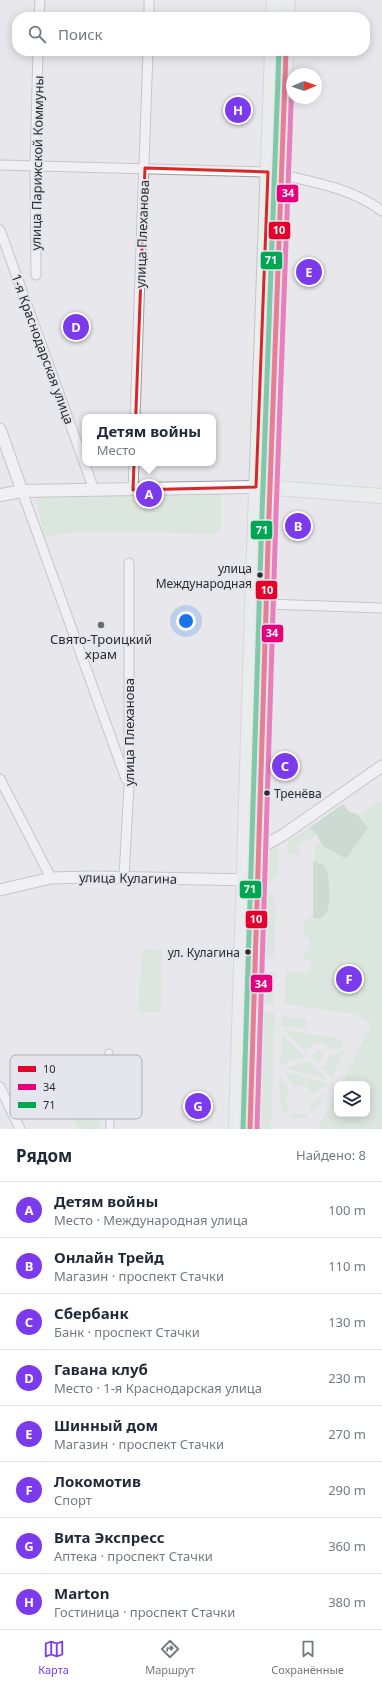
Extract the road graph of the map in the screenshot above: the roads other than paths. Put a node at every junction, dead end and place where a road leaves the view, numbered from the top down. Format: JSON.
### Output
{"nodes":[{"id":1,"x":40,"y":0,"type":"edge"},
{"id":2,"x":149,"y":0,"type":"edge"},
{"id":3,"x":274,"y":0,"type":"edge"},
{"id":4,"x":288,"y":0,"type":"edge"},
{"id":5,"x":39,"y":12,"type":"edge"},
{"id":6,"x":149,"y":12,"type":"edge"},
{"id":7,"x":273,"y":12,"type":"edge"},
{"id":8,"x":287,"y":12,"type":"edge"},
{"id":9,"x":38,"y":56,"type":"edge"},
{"id":10,"x":148,"y":56,"type":"edge"},
{"id":11,"x":272,"y":56,"type":"edge"},
{"id":12,"x":286,"y":56,"type":"edge"},
{"id":13,"x":0,"y":165,"type":"edge"},
{"id":14,"x":35,"y":165,"type":"junction"},
{"id":15,"x":145,"y":168,"type":"junction"},
{"id":16,"x":268,"y":172,"type":"junction"},
{"id":17,"x":283,"y":175,"type":"junction"},
{"id":18,"x":382,"y":211,"type":"edge"},
{"id":19,"x":0,"y":230,"type":"edge"},
{"id":20,"x":36,"y":276,"type":"dead end"},
{"id":21,"x":135,"y":414,"type":"edge"},
{"id":22,"x":0,"y":429,"type":"edge"},
{"id":23,"x":82,"y":457,"type":"edge"},
{"id":24,"x":85,"y":466,"type":"edge"},
{"id":25,"x":134,"y":466,"type":"edge"},
{"id":26,"x":263,"y":487,"type":"junction"},
{"id":27,"x":94,"y":490,"type":"junction"},
{"id":28,"x":133,"y":490,"type":"junction"},
{"id":29,"x":22,"y":491,"type":"junction"},
{"id":30,"x":0,"y":495,"type":"edge"},
{"id":31,"x":382,"y":496,"type":"edge"},
{"id":32,"x":129,"y":563,"type":"dead end"},
{"id":33,"x":266,"y":604,"type":"junction"},
{"id":34,"x":382,"y":608,"type":"edge"},
{"id":35,"x":382,"y":766,"type":"edge"},
{"id":36,"x":0,"y":780,"type":"edge"},
{"id":37,"x":129,"y":785,"type":"junction"},
{"id":38,"x":258,"y":849,"type":"junction"},
{"id":39,"x":124,"y":877,"type":"junction"},
{"id":40,"x":51,"y":878,"type":"junction"},
{"id":41,"x":243,"y":880,"type":"junction"},
{"id":42,"x":257,"y":880,"type":"junction"},
{"id":43,"x":0,"y":890,"type":"edge"},
{"id":44,"x":0,"y":1087,"type":"edge"},
{"id":45,"x":10,"y":1108,"type":"edge"},
{"id":46,"x":15,"y":1119,"type":"edge"},
{"id":47,"x":20,"y":1129,"type":"edge"},
{"id":48,"x":236,"y":1129,"type":"edge"},
{"id":49,"x":250,"y":1129,"type":"edge"}],
"edges":[{"from":1,"to":5,"type":"street"},
{"from":2,"to":6,"type":"street"},
{"from":3,"to":7,"type":"main road"},
{"from":4,"to":8,"type":"main road"},
{"from":9,"to":14,"type":"street","name":"улица Парижской Коммуны"},
{"from":10,"to":15,"type":"street","name":"улица Плеханова"},
{"from":11,"to":16,"type":"main road"},
{"from":12,"to":17,"type":"main road"},
{"from":13,"to":14,"type":"street"},
{"from":14,"to":15,"type":"street"},
{"from":14,"to":20,"type":"street","name":"улица Парижской Коммуны"},
{"from":15,"to":16,"type":"street"},
{"from":15,"to":21,"type":"street","name":"улица Плеханова"},
{"from":16,"to":26,"type":"main road"},
{"from":17,"to":18,"type":"street"},
{"from":17,"to":26,"type":"main road"},
{"from":19,"to":23,"type":"street","name":"1-я Краснодарская улица"},
{"from":22,"to":29,"type":"street"},
{"from":24,"to":27,"type":"street","name":"1-я Краснодарская улица"},
{"from":25,"to":28,"type":"street"},
{"from":26,"to":28,"type":"main road"},
{"from":26,"to":31,"type":"main road"},
{"from":26,"to":33,"type":"main road"},
{"from":26,"to":41,"type":"main road"},
{"from":27,"to":28,"type":"main road"},
{"from":27,"to":29,"type":"main road"},
{"from":29,"to":30,"type":"main road"},
{"from":29,"to":37,"type":"street"},
{"from":32,"to":37,"type":"street","name":"улица Плеханова"},
{"from":33,"to":34,"type":"street"},
{"from":33,"to":38,"type":"main road"},
{"from":35,"to":38,"type":"street"},
{"from":36,"to":40,"type":"street"},
{"from":37,"to":39,"type":"street","name":"улица Плеханова"},
{"from":38,"to":42,"type":"main road"},
{"from":39,"to":40,"type":"street","name":"улица Кулагина"},
{"from":39,"to":41,"type":"street","name":"улица Кулагина"},
{"from":40,"to":43,"type":"street","name":"улица Кулагина"},
{"from":41,"to":42,"type":"street","name":"улица Кулагина"},
{"from":41,"to":48,"type":"main road"},
{"from":42,"to":49,"type":"main road"},
{"from":44,"to":45,"type":"street"},
{"from":46,"to":47,"type":"street"}]}
